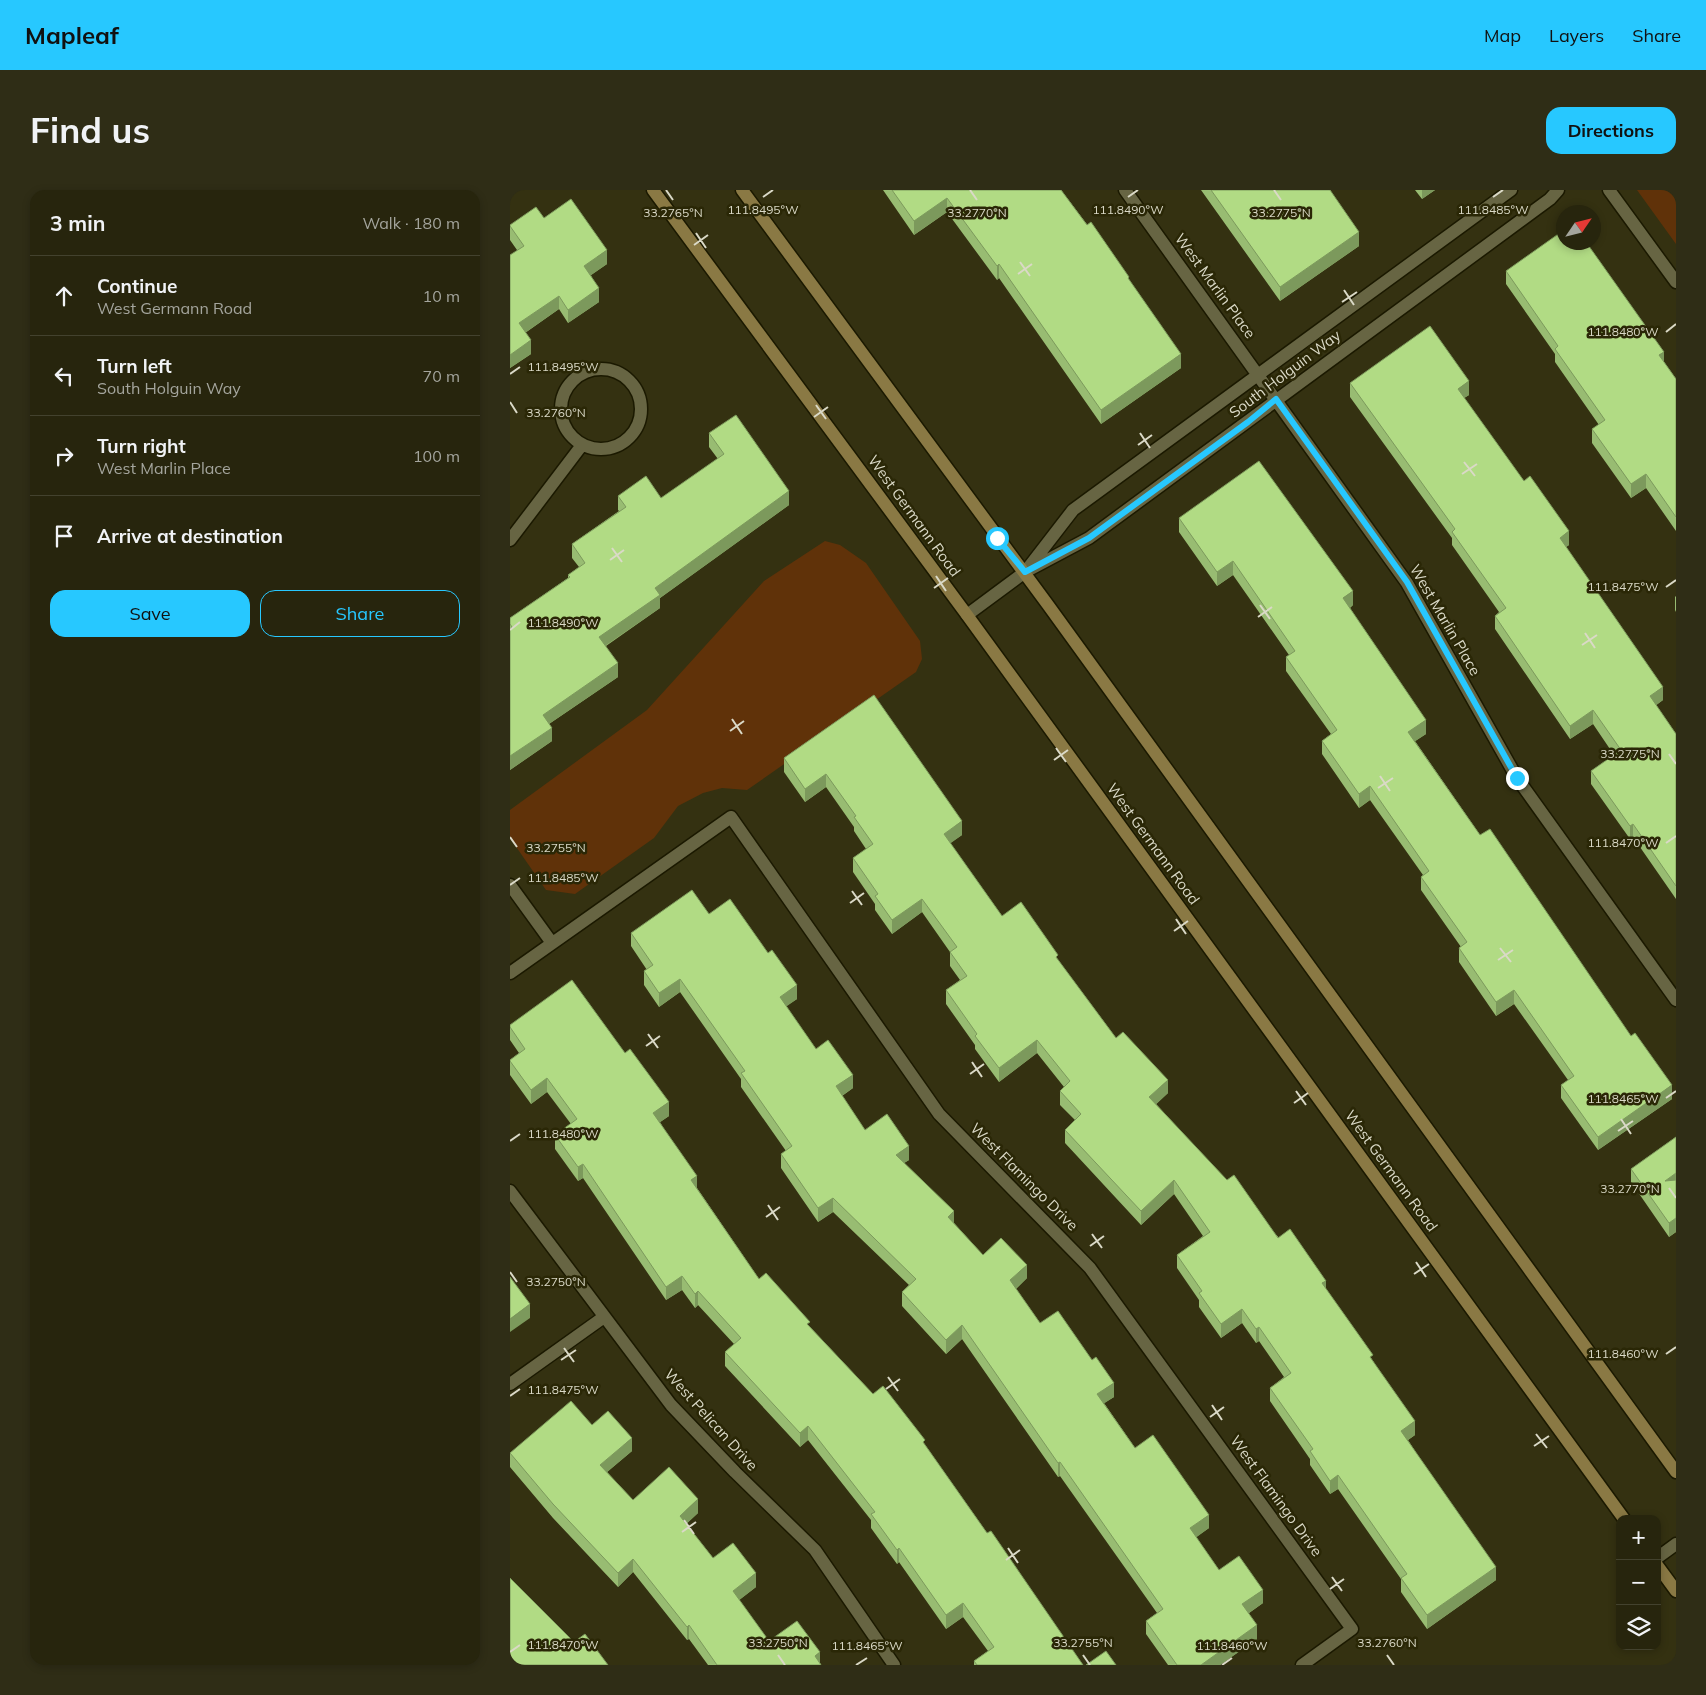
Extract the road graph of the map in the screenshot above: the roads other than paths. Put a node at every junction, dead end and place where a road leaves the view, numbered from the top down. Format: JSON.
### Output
{"nodes":[{"id":1,"x":653,"y":190,"type":"edge"},
{"id":2,"x":742,"y":190,"type":"edge"},
{"id":3,"x":1125,"y":190,"type":"edge"},
{"id":4,"x":1511,"y":190,"type":"edge"},
{"id":5,"x":1558,"y":190,"type":"edge"},
{"id":6,"x":1609,"y":190,"type":"edge"},
{"id":7,"x":1676,"y":282,"type":"edge"},
{"id":8,"x":1258,"y":373,"type":"junction"},
{"id":9,"x":1276,"y":399,"type":"junction"},
{"id":10,"x":582,"y":444,"type":"junction"},
{"id":11,"x":510,"y":540,"type":"edge"},
{"id":12,"x":1025,"y":572,"type":"junction"},
{"id":13,"x":967,"y":615,"type":"junction"},
{"id":14,"x":510,"y":884,"type":"edge"},
{"id":15,"x":552,"y":944,"type":"junction"},
{"id":16,"x":510,"y":973,"type":"edge"},
{"id":17,"x":1676,"y":1000,"type":"edge"},
{"id":18,"x":510,"y":1191,"type":"edge"},
{"id":19,"x":604,"y":1316,"type":"junction"},
{"id":20,"x":510,"y":1384,"type":"edge"},
{"id":21,"x":1676,"y":1472,"type":"edge"},
{"id":22,"x":1621,"y":1515,"type":"edge"},
{"id":23,"x":1676,"y":1544,"type":"edge"},
{"id":24,"x":1661,"y":1555,"type":"edge"},
{"id":25,"x":1661,"y":1570,"type":"edge"},
{"id":26,"x":1676,"y":1591,"type":"edge"},
{"id":27,"x":894,"y":1665,"type":"edge"},
{"id":28,"x":1302,"y":1665,"type":"edge"}],
"edges":[{"from":1,"to":13,"type":"main road","name":"West Germann Road"},
{"from":2,"to":12,"type":"main road"},
{"from":3,"to":8,"type":"street","name":"West Marlin Place"},
{"from":4,"to":8,"type":"street","name":"South Holguin Way"},
{"from":5,"to":9,"type":"street","name":"South Holguin Way"},
{"from":6,"to":7,"type":"street"},
{"from":8,"to":9,"type":"street","name":"West Marlin Place"},
{"from":8,"to":12,"type":"street","name":"South Holguin Way"},
{"from":9,"to":12,"type":"street","name":"South Holguin Way"},
{"from":9,"to":17,"type":"street","name":"West Marlin Place"},
{"from":10,"to":10,"type":"street"},
{"from":10,"to":11,"type":"street"},
{"from":12,"to":13,"type":"street","name":"South Holguin Way"},
{"from":12,"to":21,"type":"main road"},
{"from":13,"to":22,"type":"main road","name":"West Germann Road"},
{"from":14,"to":15,"type":"street"},
{"from":15,"to":16,"type":"street"},
{"from":15,"to":28,"type":"street","name":"West Flamingo Drive"},
{"from":18,"to":19,"type":"street","name":"West Pelican Drive"},
{"from":19,"to":20,"type":"street"},
{"from":19,"to":27,"type":"street","name":"West Pelican Drive"},
{"from":23,"to":24,"type":"street"},
{"from":25,"to":26,"type":"main road"}]}
